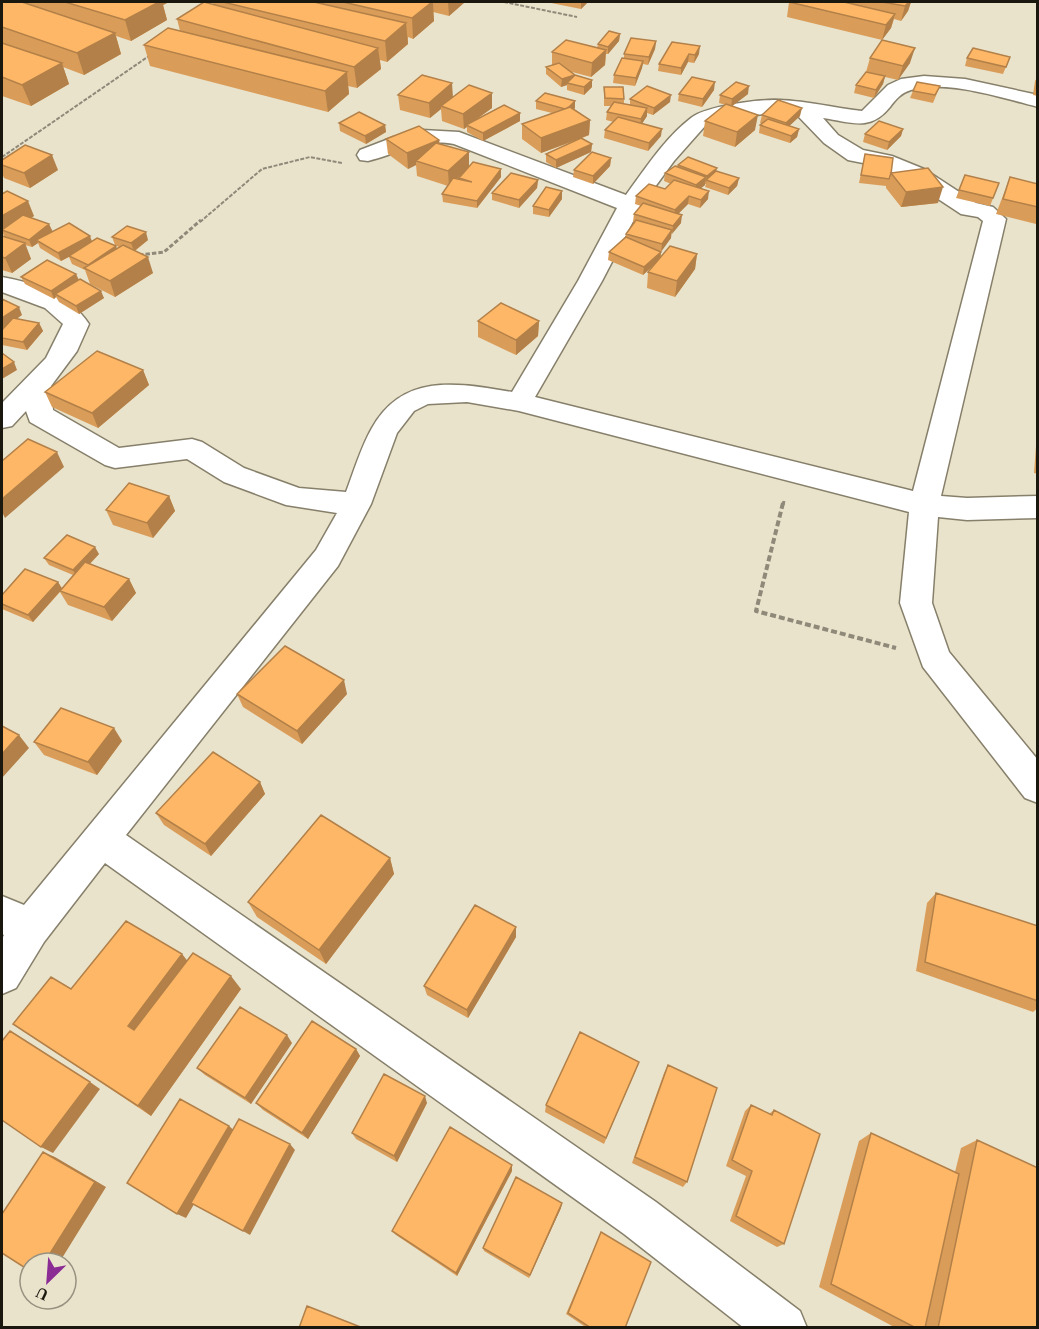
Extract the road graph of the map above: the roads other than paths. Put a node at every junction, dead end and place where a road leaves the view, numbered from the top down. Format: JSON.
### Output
{"nodes":[{"id":1,"x":1038,"y":101,"type":"edge"},
{"id":2,"x":802,"y":108,"type":"junction"},
{"id":3,"x":368,"y":155,"type":"road end"},
{"id":4,"x":630,"y":205,"type":"junction"},
{"id":5,"x":2,"y":284,"type":"edge"},
{"id":6,"x":37,"y":383,"type":"junction"},
{"id":7,"x":519,"y":402,"type":"junction"},
{"id":8,"x":2,"y":419,"type":"edge"},
{"id":9,"x":356,"y":504,"type":"junction"},
{"id":10,"x":924,"y":505,"type":"junction"},
{"id":11,"x":1038,"y":507,"type":"edge"},
{"id":12,"x":1038,"y":787,"type":"edge"},
{"id":13,"x":101,"y":839,"type":"junction"},
{"id":14,"x":16,"y":921,"type":"edge"},
{"id":15,"x":2,"y":974,"type":"edge"},
{"id":16,"x":783,"y":1328,"type":"edge"}],
"edges":[{"from":1,"to":2,"type":"street"},
{"from":2,"to":4,"type":"street"},
{"from":2,"to":10,"type":"street"},
{"from":3,"to":4,"type":"street"},
{"from":4,"to":7,"type":"street"},
{"from":5,"to":6,"type":"street"},
{"from":6,"to":8,"type":"street"},
{"from":6,"to":9,"type":"street"},
{"from":7,"to":9,"type":"street"},
{"from":7,"to":10,"type":"street"},
{"from":9,"to":13,"type":"street"},
{"from":10,"to":11,"type":"street"},
{"from":10,"to":12,"type":"street"},
{"from":13,"to":14,"type":"street"},
{"from":13,"to":16,"type":"street"},
{"from":14,"to":15,"type":"street"}]}
